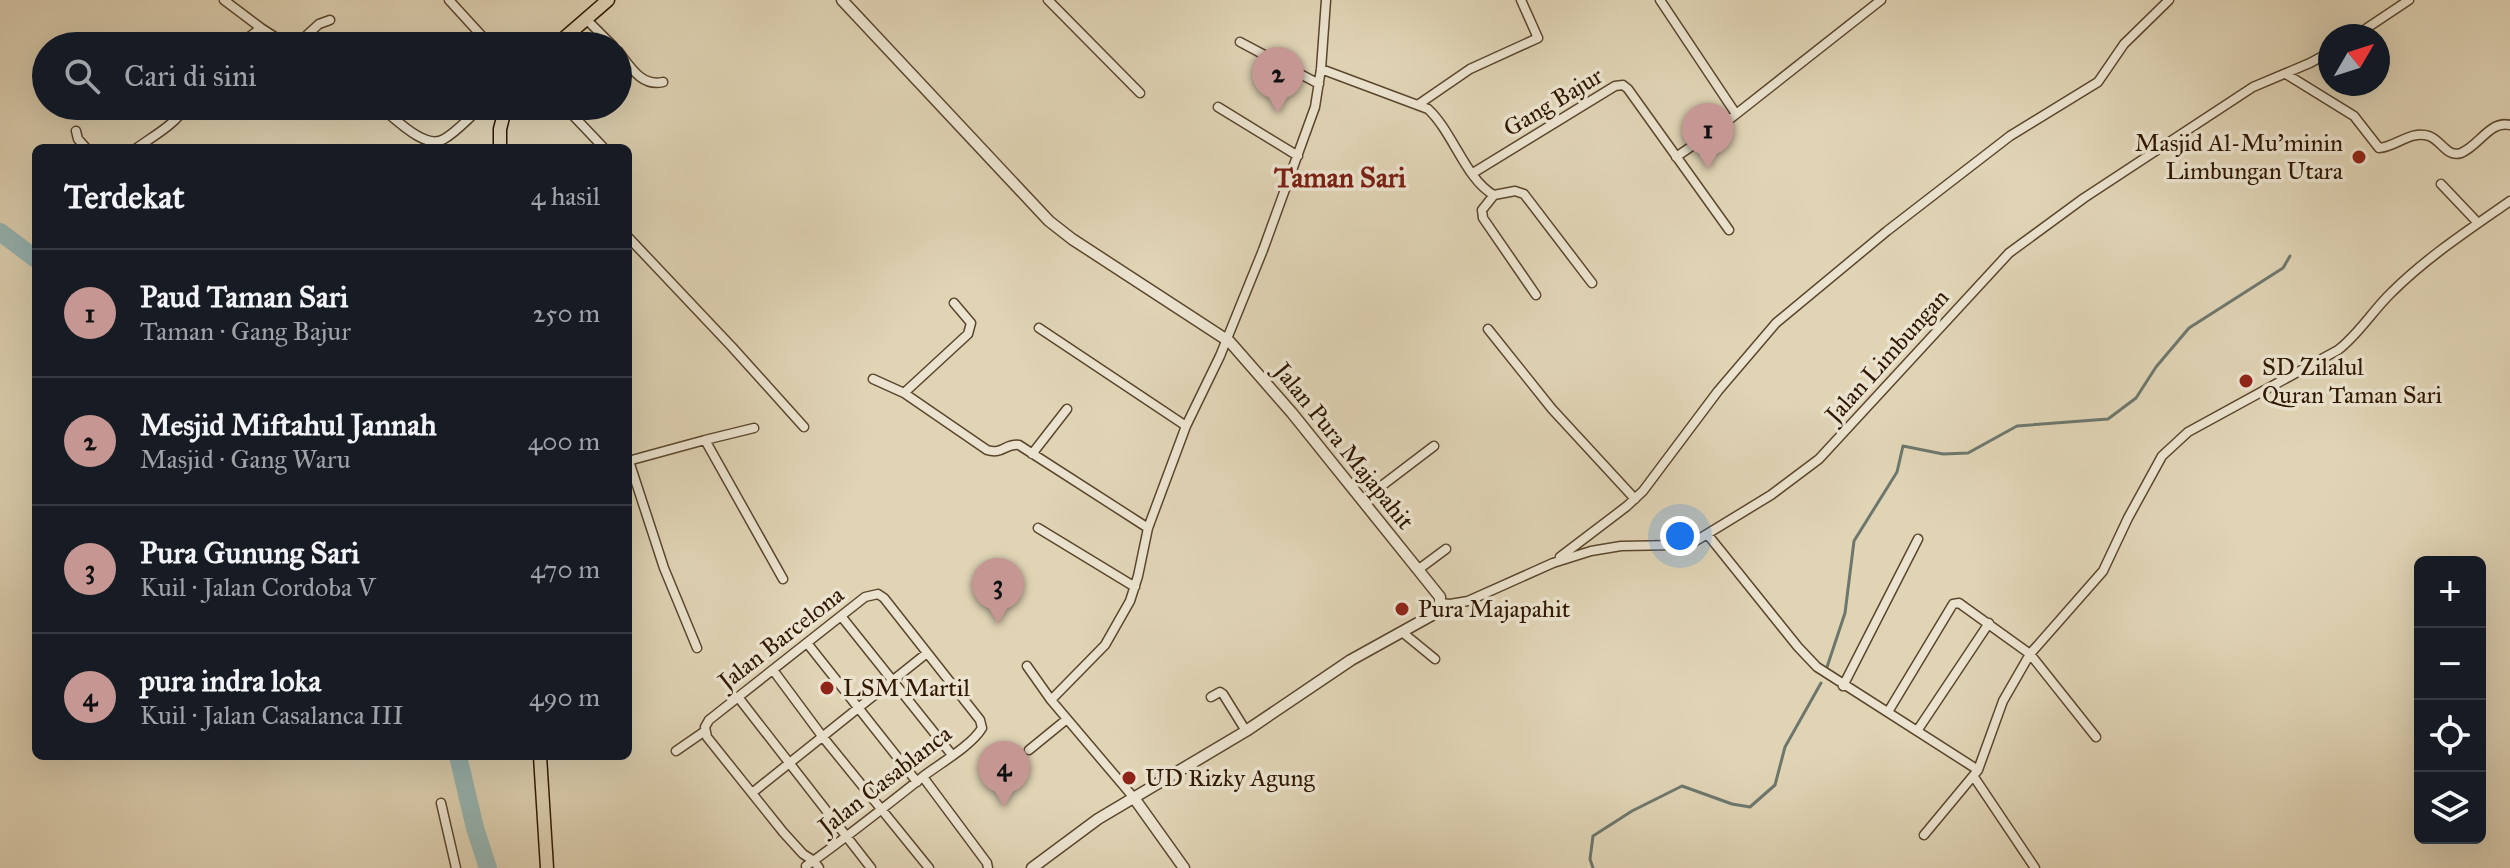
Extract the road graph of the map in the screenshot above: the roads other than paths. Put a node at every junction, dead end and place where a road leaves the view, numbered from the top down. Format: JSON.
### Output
{"nodes":[{"id":1,"x":224,"y":0,"type":"edge"},
{"id":2,"x":449,"y":0,"type":"edge"},
{"id":3,"x":608,"y":0,"type":"edge"},
{"id":4,"x":842,"y":0,"type":"edge"},
{"id":5,"x":1048,"y":0,"type":"edge"},
{"id":6,"x":1326,"y":0,"type":"edge"},
{"id":7,"x":1521,"y":0,"type":"edge"},
{"id":8,"x":1660,"y":0,"type":"edge"},
{"id":9,"x":1881,"y":0,"type":"edge"},
{"id":10,"x":2169,"y":0,"type":"edge"},
{"id":11,"x":2409,"y":0,"type":"edge"},
{"id":12,"x":585,"y":18,"type":"junction"},
{"id":13,"x":330,"y":20,"type":"dead end"},
{"id":14,"x":2373,"y":24,"type":"edge"},
{"id":15,"x":261,"y":28,"type":"junction"},
{"id":16,"x":256,"y":32,"type":"edge"},
{"id":17,"x":268,"y":32,"type":"edge"},
{"id":18,"x":309,"y":32,"type":"edge"},
{"id":19,"x":478,"y":32,"type":"edge"},
{"id":20,"x":570,"y":32,"type":"edge"},
{"id":21,"x":599,"y":32,"type":"edge"},
{"id":22,"x":1240,"y":42,"type":"dead end"},
{"id":23,"x":2318,"y":58,"type":"edge"},
{"id":24,"x":632,"y":67,"type":"edge"},
{"id":25,"x":1321,"y":69,"type":"junction"},
{"id":26,"x":2286,"y":74,"type":"junction"},
{"id":27,"x":663,"y":82,"type":"dead end"},
{"id":28,"x":1319,"y":84,"type":"junction"},
{"id":29,"x":1140,"y":93,"type":"dead end"},
{"id":30,"x":1419,"y":104,"type":"junction"},
{"id":31,"x":1218,"y":107,"type":"dead end"},
{"id":32,"x":1736,"y":114,"type":"junction"},
{"id":33,"x":174,"y":120,"type":"edge"},
{"id":34,"x":397,"y":120,"type":"edge"},
{"id":35,"x":466,"y":120,"type":"edge"},
{"id":36,"x":502,"y":120,"type":"edge"},
{"id":37,"x":577,"y":120,"type":"edge"},
{"id":38,"x":2510,"y":125,"type":"edge"},
{"id":39,"x":76,"y":131,"type":"dead end"},
{"id":40,"x":82,"y":144,"type":"edge"},
{"id":41,"x":142,"y":144,"type":"edge"},
{"id":42,"x":430,"y":144,"type":"edge"},
{"id":43,"x":433,"y":144,"type":"edge"},
{"id":44,"x":500,"y":144,"type":"edge"},
{"id":45,"x":600,"y":144,"type":"edge"},
{"id":46,"x":1298,"y":156,"type":"junction"},
{"id":47,"x":1676,"y":157,"type":"junction"},
{"id":48,"x":1473,"y":173,"type":"junction"},
{"id":49,"x":2441,"y":184,"type":"dead end"},
{"id":50,"x":1494,"y":195,"type":"junction"},
{"id":51,"x":2510,"y":201,"type":"edge"},
{"id":52,"x":2478,"y":223,"type":"junction"},
{"id":53,"x":1729,"y":230,"type":"dead end"},
{"id":54,"x":632,"y":241,"type":"edge"},
{"id":55,"x":1592,"y":283,"type":"dead end"},
{"id":56,"x":1536,"y":295,"type":"dead end"},
{"id":57,"x":954,"y":303,"type":"dead end"},
{"id":58,"x":1039,"y":328,"type":"dead end"},
{"id":59,"x":1488,"y":329,"type":"dead end"},
{"id":60,"x":1227,"y":338,"type":"junction"},
{"id":61,"x":873,"y":379,"type":"dead end"},
{"id":62,"x":904,"y":393,"type":"junction"},
{"id":63,"x":1067,"y":409,"type":"dead end"},
{"id":64,"x":1186,"y":426,"type":"junction"},
{"id":65,"x":804,"y":427,"type":"dead end"},
{"id":66,"x":754,"y":428,"type":"dead end"},
{"id":67,"x":705,"y":440,"type":"junction"},
{"id":68,"x":1434,"y":446,"type":"dead end"},
{"id":69,"x":1032,"y":454,"type":"junction"},
{"id":70,"x":632,"y":460,"type":"edge"},
{"id":71,"x":632,"y":473,"type":"edge"},
{"id":72,"x":1635,"y":499,"type":"junction"},
{"id":73,"x":1363,"y":500,"type":"junction"},
{"id":74,"x":1038,"y":528,"type":"dead end"},
{"id":75,"x":1148,"y":528,"type":"junction"},
{"id":76,"x":1708,"y":535,"type":"junction"},
{"id":77,"x":1918,"y":539,"type":"dead end"},
{"id":78,"x":1446,"y":549,"type":"dead end"},
{"id":79,"x":1553,"y":563,"type":"junction"},
{"id":80,"x":1419,"y":569,"type":"junction"},
{"id":81,"x":783,"y":579,"type":"dead end"},
{"id":82,"x":1135,"y":587,"type":"junction"},
{"id":83,"x":1440,"y":603,"type":"junction"},
{"id":84,"x":841,"y":616,"type":"junction"},
{"id":85,"x":1989,"y":623,"type":"junction"},
{"id":86,"x":1402,"y":632,"type":"junction"},
{"id":87,"x":807,"y":643,"type":"junction"},
{"id":88,"x":697,"y":648,"type":"dead end"},
{"id":89,"x":927,"y":653,"type":"junction"},
{"id":90,"x":2030,"y":654,"type":"junction"},
{"id":91,"x":1435,"y":659,"type":"dead end"},
{"id":92,"x":1027,"y":666,"type":"dead end"},
{"id":93,"x":773,"y":670,"type":"junction"},
{"id":94,"x":892,"y":680,"type":"junction"},
{"id":95,"x":1843,"y":686,"type":"junction"},
{"id":96,"x":738,"y":697,"type":"junction"},
{"id":97,"x":1211,"y":697,"type":"dead end"},
{"id":98,"x":1051,"y":700,"type":"junction"},
{"id":99,"x":861,"y":711,"type":"junction"},
{"id":100,"x":1888,"y":712,"type":"junction"},
{"id":101,"x":1067,"y":719,"type":"junction"},
{"id":102,"x":706,"y":727,"type":"junction"},
{"id":103,"x":1246,"y":731,"type":"junction"},
{"id":104,"x":1917,"y":731,"type":"junction"},
{"id":105,"x":822,"y":736,"type":"junction"},
{"id":106,"x":2096,"y":737,"type":"dead end"},
{"id":107,"x":1029,"y":750,"type":"dead end"},
{"id":108,"x":676,"y":751,"type":"dead end"},
{"id":109,"x":952,"y":755,"type":"junction"},
{"id":110,"x":540,"y":760,"type":"edge"},
{"id":111,"x":789,"y":762,"type":"junction"},
{"id":112,"x":1976,"y":773,"type":"junction"},
{"id":113,"x":920,"y":779,"type":"junction"},
{"id":114,"x":752,"y":793,"type":"junction"},
{"id":115,"x":1134,"y":798,"type":"junction"},
{"id":116,"x":441,"y":803,"type":"dead end"},
{"id":117,"x":881,"y":809,"type":"junction"},
{"id":118,"x":1924,"y":835,"type":"dead end"},
{"id":119,"x":848,"y":839,"type":"junction"},
{"id":120,"x":987,"y":865,"type":"edge"},
{"id":121,"x":811,"y":866,"type":"edge"},
{"id":122,"x":456,"y":868,"type":"edge"},
{"id":123,"x":547,"y":868,"type":"edge"},
{"id":124,"x":871,"y":868,"type":"edge"},
{"id":125,"x":929,"y":868,"type":"edge"},
{"id":126,"x":1032,"y":868,"type":"edge"},
{"id":127,"x":1184,"y":868,"type":"edge"},
{"id":128,"x":2035,"y":868,"type":"edge"}],
"edges":[{"from":1,"to":15,"type":"street"},
{"from":2,"to":19,"type":"street"},
{"from":3,"to":12,"type":"main road"},
{"from":4,"to":60,"type":"street","name":"Jalan Pura Majapahit"},
{"from":5,"to":29,"type":"street"},
{"from":6,"to":25,"type":"street"},
{"from":7,"to":30,"type":"street"},
{"from":8,"to":32,"type":"street"},
{"from":9,"to":32,"type":"street"},
{"from":10,"to":72,"type":"street"},
{"from":11,"to":14,"type":"street"},
{"from":12,"to":20,"type":"main road"},
{"from":12,"to":21,"type":"street"},
{"from":13,"to":18,"type":"street"},
{"from":15,"to":16,"type":"street"},
{"from":15,"to":17,"type":"street"},
{"from":22,"to":28,"type":"street"},
{"from":23,"to":26,"type":"street","name":"Jalan Limbungan"},
{"from":24,"to":27,"type":"street"},
{"from":25,"to":28,"type":"street"},
{"from":25,"to":30,"type":"street"},
{"from":26,"to":38,"type":"street"},
{"from":26,"to":76,"type":"street","name":"Jalan Limbungan"},
{"from":28,"to":46,"type":"street"},
{"from":30,"to":48,"type":"street"},
{"from":31,"to":46,"type":"street"},
{"from":32,"to":47,"type":"street"},
{"from":33,"to":41,"type":"street"},
{"from":34,"to":42,"type":"street"},
{"from":35,"to":43,"type":"street"},
{"from":36,"to":44,"type":"main road"},
{"from":37,"to":45,"type":"street"},
{"from":39,"to":40,"type":"street"},
{"from":46,"to":60,"type":"street"},
{"from":47,"to":48,"type":"street","name":"Gang Bajur"},
{"from":47,"to":53,"type":"street","name":"Gang Bajur"},
{"from":48,"to":50,"type":"street"},
{"from":49,"to":52,"type":"street"},
{"from":50,"to":55,"type":"street"},
{"from":50,"to":56,"type":"street"},
{"from":51,"to":52,"type":"street"},
{"from":52,"to":90,"type":"street"},
{"from":54,"to":65,"type":"street"},
{"from":57,"to":62,"type":"street"},
{"from":58,"to":64,"type":"street"},
{"from":59,"to":72,"type":"street"},
{"from":60,"to":64,"type":"street"},
{"from":60,"to":73,"type":"street","name":"Jalan Pura Majapahit"},
{"from":61,"to":62,"type":"street"},
{"from":62,"to":69,"type":"street"},
{"from":63,"to":69,"type":"street"},
{"from":64,"to":75,"type":"street"},
{"from":66,"to":67,"type":"street"},
{"from":67,"to":70,"type":"street"},
{"from":67,"to":81,"type":"street"},
{"from":68,"to":73,"type":"street"},
{"from":69,"to":75,"type":"street"},
{"from":71,"to":88,"type":"street"},
{"from":72,"to":79,"type":"street"},
{"from":73,"to":80,"type":"street","name":"Jalan Pura Majapahit"},
{"from":74,"to":82,"type":"street"},
{"from":75,"to":82,"type":"street"},
{"from":76,"to":79,"type":"street","name":"Jalan Limbungan"},
{"from":76,"to":95,"type":"street"},
{"from":77,"to":95,"type":"street"},
{"from":78,"to":80,"type":"street"},
{"from":79,"to":83,"type":"street","name":"Jalan Limbungan"},
{"from":80,"to":83,"type":"street","name":"Jalan Pura Majapahit"},
{"from":82,"to":98,"type":"street"},
{"from":83,"to":86,"type":"street"},
{"from":84,"to":87,"type":"street","name":"Jalan Barcelona"},
{"from":84,"to":89,"type":"street","name":"Jalan Barcelona"},
{"from":84,"to":94,"type":"street"},
{"from":85,"to":90,"type":"street"},
{"from":85,"to":100,"type":"street"},
{"from":85,"to":104,"type":"street"},
{"from":86,"to":91,"type":"street"},
{"from":86,"to":103,"type":"street"},
{"from":87,"to":93,"type":"street","name":"Jalan Barcelona"},
{"from":87,"to":99,"type":"street"},
{"from":89,"to":94,"type":"street"},
{"from":89,"to":109,"type":"street","name":"Jalan Casablanca"},
{"from":90,"to":106,"type":"street"},
{"from":90,"to":112,"type":"street"},
{"from":92,"to":98,"type":"street"},
{"from":93,"to":96,"type":"street","name":"Jalan Barcelona"},
{"from":93,"to":105,"type":"street"},
{"from":94,"to":99,"type":"street"},
{"from":94,"to":109,"type":"street"},
{"from":95,"to":100,"type":"street"},
{"from":96,"to":102,"type":"street","name":"Jalan Barcelona"},
{"from":96,"to":111,"type":"street"},
{"from":97,"to":103,"type":"street"},
{"from":98,"to":101,"type":"street"},
{"from":99,"to":105,"type":"street"},
{"from":99,"to":113,"type":"street"},
{"from":100,"to":104,"type":"street"},
{"from":101,"to":107,"type":"street"},
{"from":101,"to":115,"type":"street"},
{"from":102,"to":108,"type":"street","name":"Jalan Barcelona"},
{"from":102,"to":114,"type":"street"},
{"from":103,"to":115,"type":"street"},
{"from":104,"to":112,"type":"street"},
{"from":105,"to":111,"type":"street"},
{"from":105,"to":117,"type":"street"},
{"from":109,"to":113,"type":"street","name":"Jalan Casablanca"},
{"from":110,"to":123,"type":"main road"},
{"from":111,"to":114,"type":"street"},
{"from":111,"to":119,"type":"street"},
{"from":112,"to":118,"type":"street"},
{"from":112,"to":128,"type":"street"},
{"from":113,"to":117,"type":"street","name":"Jalan Casablanca"},
{"from":113,"to":120,"type":"street"},
{"from":114,"to":121,"type":"street"},
{"from":115,"to":126,"type":"street"},
{"from":115,"to":127,"type":"street"},
{"from":116,"to":122,"type":"street"},
{"from":117,"to":119,"type":"street","name":"Jalan Casablanca"},
{"from":117,"to":125,"type":"street"},
{"from":119,"to":121,"type":"street","name":"Jalan Casablanca"},
{"from":119,"to":124,"type":"street"}]}
